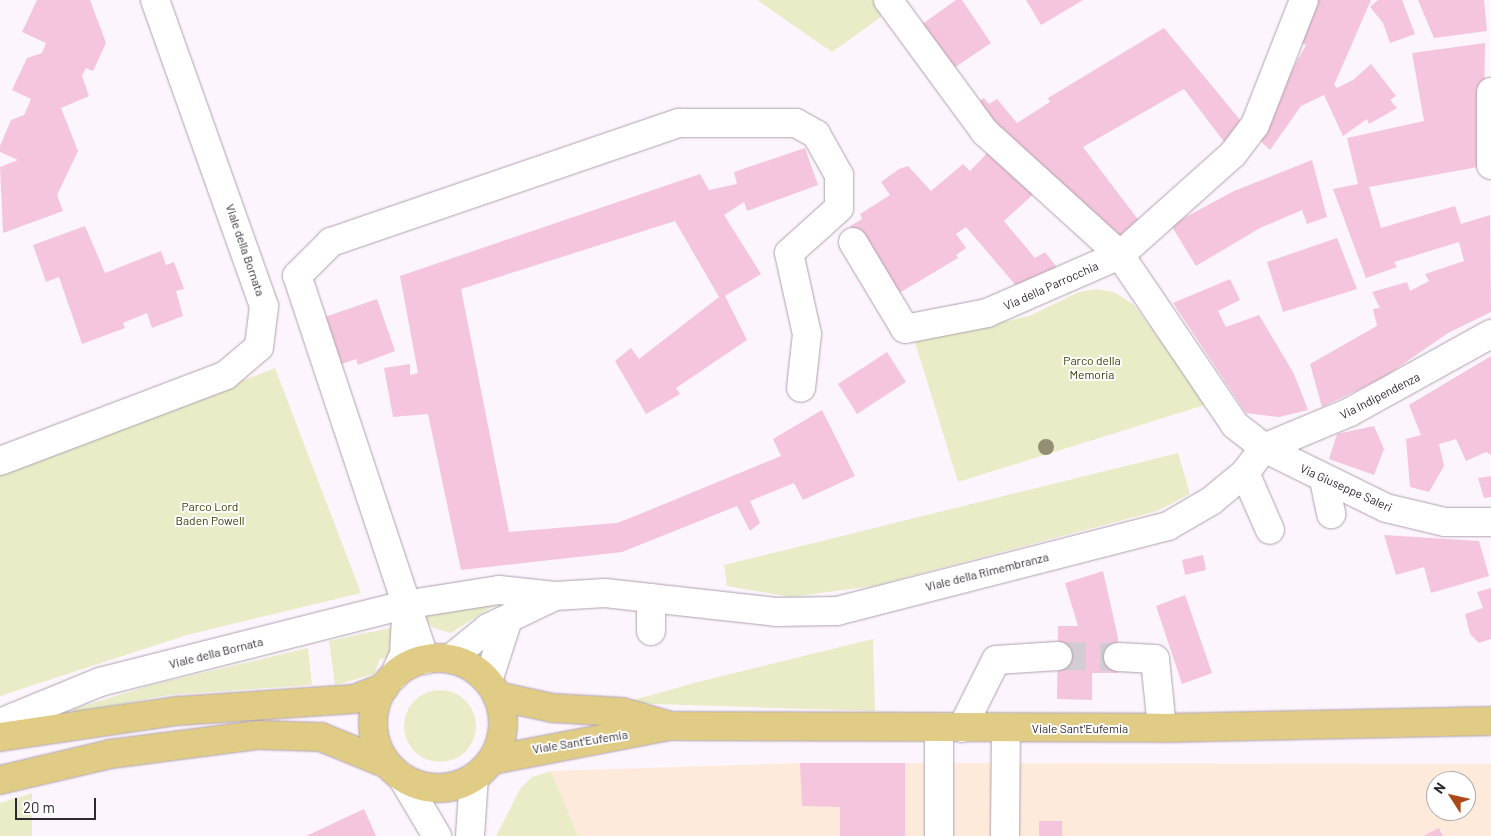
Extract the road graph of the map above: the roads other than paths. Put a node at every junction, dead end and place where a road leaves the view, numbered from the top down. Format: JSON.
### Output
{"nodes":[{"id":1,"x":155,"y":0,"type":"edge"},
{"id":2,"x":888,"y":0,"type":"edge"},
{"id":3,"x":1283,"y":0,"type":"edge"},
{"id":4,"x":1304,"y":0,"type":"edge"},
{"id":5,"x":1268,"y":92,"type":"junction"},
{"id":6,"x":1491,"y":92,"type":"edge"},
{"id":7,"x":1491,"y":165,"type":"edge"},
{"id":8,"x":853,"y":242,"type":"dead end"},
{"id":9,"x":1120,"y":255,"type":"junction"},
{"id":10,"x":1491,"y":334,"type":"edge"},
{"id":11,"x":802,"y":388,"type":"dead end"},
{"id":12,"x":1264,"y":448,"type":"junction"},
{"id":13,"x":0,"y":461,"type":"edge"},
{"id":14,"x":1244,"y":473,"type":"junction"},
{"id":15,"x":1324,"y":480,"type":"junction"},
{"id":16,"x":1331,"y":514,"type":"dead end"},
{"id":17,"x":1491,"y":522,"type":"edge"},
{"id":18,"x":1270,"y":530,"type":"dead end"},
{"id":19,"x":555,"y":596,"type":"junction"},
{"id":20,"x":651,"y":598,"type":"junction"},
{"id":21,"x":680,"y":602,"type":"joint"},
{"id":22,"x":404,"y":605,"type":"junction"},
{"id":23,"x":508,"y":619,"type":"junction"},
{"id":24,"x":651,"y":631,"type":"dead end"},
{"id":25,"x":1058,"y":656,"type":"tunnel mouth"},
{"id":26,"x":1118,"y":657,"type":"tunnel mouth"},
{"id":27,"x":437,"y":660,"type":"junction"},
{"id":28,"x":390,"y":681,"type":"junction"},
{"id":29,"x":493,"y":688,"type":"junction"},
{"id":30,"x":1491,"y":721,"type":"edge"},
{"id":31,"x":0,"y":723,"type":"edge"},
{"id":32,"x":668,"y":726,"type":"junction"},
{"id":33,"x":1162,"y":728,"type":"junction"},
{"id":34,"x":951,"y":729,"type":"junction"},
{"id":35,"x":1006,"y":729,"type":"junction"},
{"id":36,"x":0,"y":737,"type":"edge"},
{"id":37,"x":483,"y":768,"type":"junction"},
{"id":38,"x":394,"y":770,"type":"junction"},
{"id":39,"x":0,"y":780,"type":"edge"},
{"id":40,"x":437,"y":836,"type":"edge"},
{"id":41,"x":470,"y":836,"type":"edge"},
{"id":42,"x":939,"y":836,"type":"edge"},
{"id":43,"x":1005,"y":836,"type":"edge"}],
"edges":[{"from":1,"to":13,"type":"street","name":"Viale della Bornata"},
{"from":2,"to":9,"type":"street"},
{"from":3,"to":5,"type":"street"},
{"from":4,"to":5,"type":"street","name":"Via della Parrocchia"},
{"from":5,"to":9,"type":"street","name":"Via della Parrocchia"},
{"from":6,"to":7,"type":"street"},
{"from":8,"to":9,"type":"street","name":"Via della Parrocchia"},
{"from":9,"to":12,"type":"street"},
{"from":10,"to":12,"type":"street","name":"Via Indipendenza"},
{"from":11,"to":22,"type":"street"},
{"from":12,"to":14,"type":"street","name":"Viale della Rimembranza"},
{"from":12,"to":15,"type":"street","name":"Via Giuseppe Saleri"},
{"from":14,"to":18,"type":"street"},
{"from":14,"to":21,"type":"street","name":"Viale della Rimembranza"},
{"from":15,"to":16,"type":"street"},
{"from":15,"to":17,"type":"street","name":"Via Giuseppe Saleri"},
{"from":19,"to":20,"type":"street","name":"Viale della Bornata"},
{"from":19,"to":22,"type":"street","name":"Viale della Bornata"},
{"from":19,"to":23,"type":"street","name":"Viale della Bornata"},
{"from":20,"to":21,"type":"street","name":"Viale della Bornata"},
{"from":20,"to":24,"type":"street"},
{"from":22,"to":27,"type":"street"},
{"from":22,"to":28,"type":"street"},
{"from":22,"to":31,"type":"street","name":"Viale della Bornata"},
{"from":23,"to":27,"type":"street","name":"Viale della Bornata"},
{"from":23,"to":29,"type":"street"},
{"from":25,"to":34,"type":"street"},
{"from":26,"to":33,"type":"street"},
{"from":27,"to":28,"type":"main road","name":"Viale della Bornata"},
{"from":27,"to":29,"type":"main road"},
{"from":28,"to":36,"type":"main road","name":"Viale della Bornata"},
{"from":28,"to":38,"type":"main road"},
{"from":29,"to":32,"type":"main road","name":"Viale Sant'Eufemia"},
{"from":29,"to":37,"type":"main road"},
{"from":30,"to":33,"type":"main road","name":"Viale Sant'Eufemia"},
{"from":32,"to":34,"type":"main road","name":"Viale Sant'Eufemia"},
{"from":32,"to":37,"type":"main road","name":"Viale Sant'Eufemia"},
{"from":33,"to":35,"type":"main road","name":"Viale Sant'Eufemia"},
{"from":34,"to":35,"type":"main road","name":"Viale Sant'Eufemia"},
{"from":34,"to":42,"type":"street"},
{"from":35,"to":43,"type":"street"},
{"from":37,"to":38,"type":"main road"},
{"from":37,"to":41,"type":"street"},
{"from":38,"to":39,"type":"main road"},
{"from":38,"to":40,"type":"street"}]}
